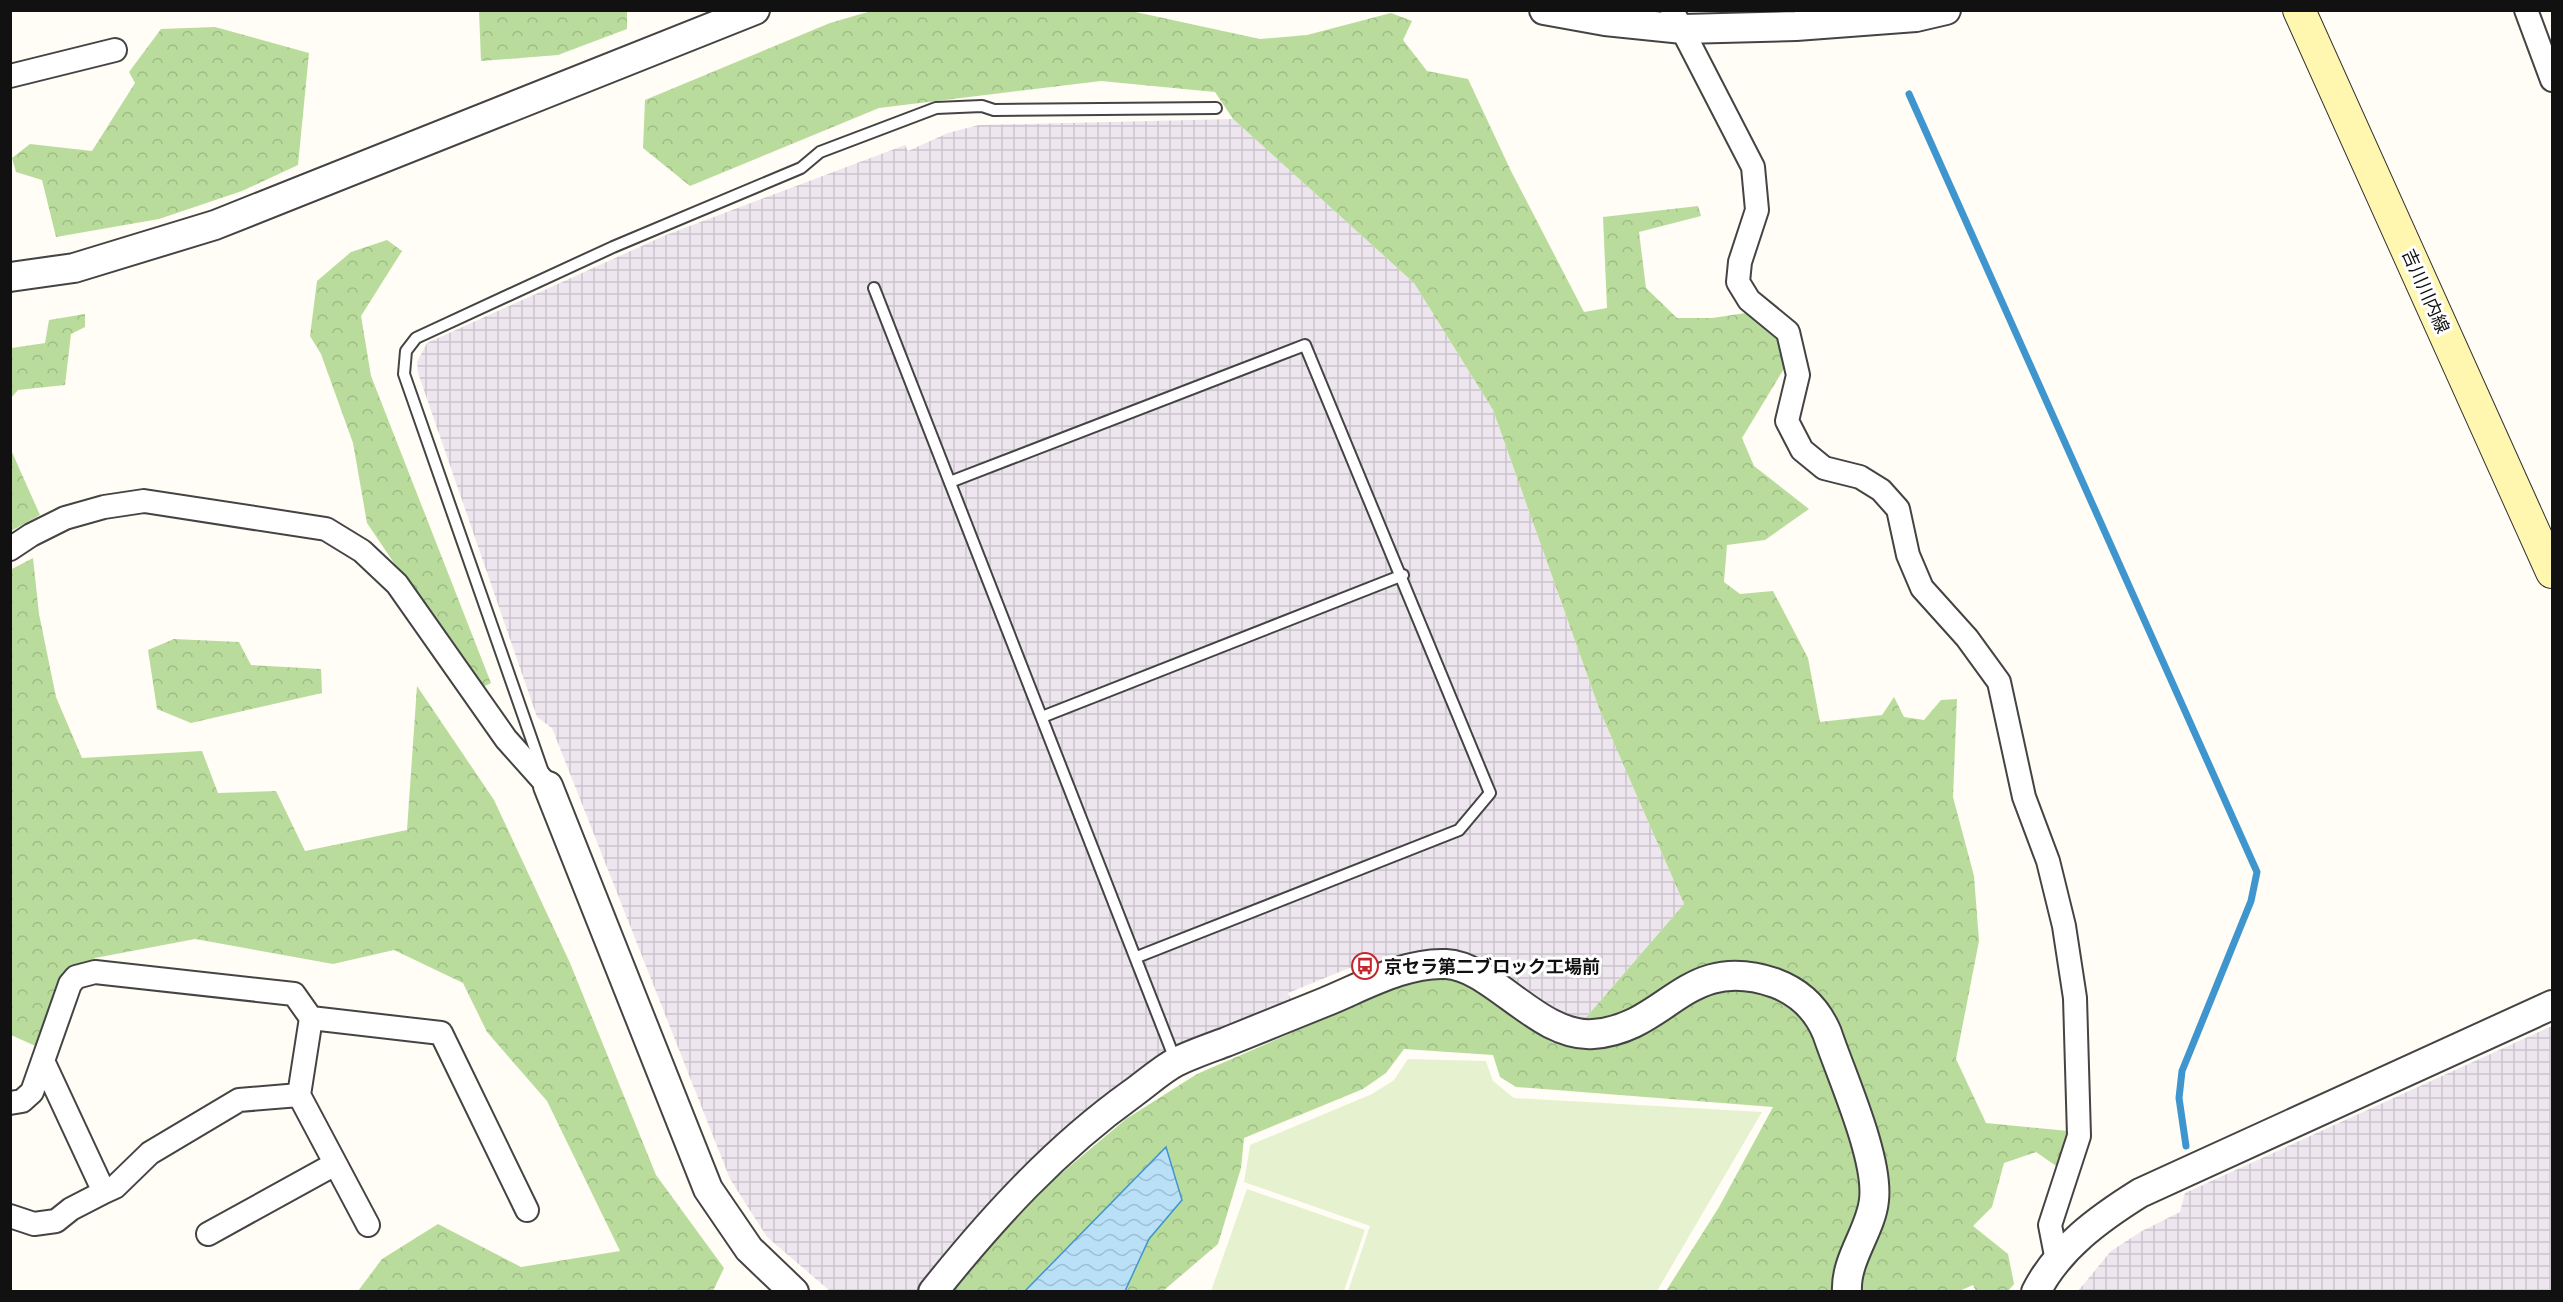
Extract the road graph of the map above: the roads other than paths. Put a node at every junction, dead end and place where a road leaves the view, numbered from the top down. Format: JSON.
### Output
{"nodes":[{"id":1,"x":755,"y":10,"type":"edge"},
{"id":2,"x":1544,"y":10,"type":"edge"},
{"id":3,"x":1946,"y":10,"type":"edge"},
{"id":4,"x":2299,"y":10,"type":"edge"},
{"id":5,"x":2526,"y":10,"type":"edge"},
{"id":6,"x":1678,"y":20,"type":"edge"},
{"id":7,"x":115,"y":50,"type":"dead end"},
{"id":8,"x":10,"y":76,"type":"edge"},
{"id":9,"x":2553,"y":80,"type":"edge"},
{"id":10,"x":1216,"y":108,"type":"dead end"},
{"id":11,"x":10,"y":277,"type":"edge"},
{"id":12,"x":874,"y":288,"type":"dead end"},
{"id":13,"x":950,"y":482,"type":"junction"},
{"id":14,"x":10,"y":549,"type":"edge"},
{"id":15,"x":2553,"y":572,"type":"edge"},
{"id":16,"x":1403,"y":575,"type":"junction"},
{"id":17,"x":1042,"y":717,"type":"junction"},
{"id":18,"x":548,"y":786,"type":"junction"},
{"id":19,"x":1137,"y":957,"type":"junction"},
{"id":20,"x":2553,"y":1005,"type":"edge"},
{"id":21,"x":311,"y":1018,"type":"junction"},
{"id":22,"x":43,"y":1061,"type":"junction"},
{"id":23,"x":1176,"y":1062,"type":"junction"},
{"id":24,"x":299,"y":1095,"type":"junction"},
{"id":25,"x":10,"y":1104,"type":"edge"},
{"id":26,"x":335,"y":1164,"type":"junction"},
{"id":27,"x":104,"y":1192,"type":"junction"},
{"id":28,"x":526,"y":1210,"type":"dead end"},
{"id":29,"x":10,"y":1216,"type":"edge"},
{"id":30,"x":368,"y":1226,"type":"dead end"},
{"id":31,"x":208,"y":1234,"type":"dead end"},
{"id":32,"x":2057,"y":1261,"type":"junction"},
{"id":33,"x":794,"y":1292,"type":"edge"},
{"id":34,"x":933,"y":1292,"type":"edge"},
{"id":35,"x":1847,"y":1292,"type":"edge"},
{"id":36,"x":2036,"y":1292,"type":"edge"}],
"edges":[{"from":1,"to":11,"type":"street"},
{"from":2,"to":6,"type":"street"},
{"from":3,"to":6,"type":"street"},
{"from":4,"to":15,"type":"main road","name":"吉川川内線"},
{"from":5,"to":9,"type":"street"},
{"from":6,"to":32,"type":"street"},
{"from":7,"to":8,"type":"street"},
{"from":10,"to":18,"type":"lane"},
{"from":12,"to":13,"type":"lane"},
{"from":13,"to":16,"type":"lane"},
{"from":13,"to":17,"type":"lane"},
{"from":14,"to":18,"type":"street"},
{"from":16,"to":17,"type":"lane"},
{"from":16,"to":19,"type":"lane"},
{"from":17,"to":19,"type":"lane"},
{"from":18,"to":33,"type":"street"},
{"from":19,"to":23,"type":"lane"},
{"from":20,"to":32,"type":"street"},
{"from":21,"to":22,"type":"street"},
{"from":21,"to":24,"type":"street"},
{"from":21,"to":28,"type":"street"},
{"from":22,"to":25,"type":"street"},
{"from":22,"to":27,"type":"street"},
{"from":23,"to":34,"type":"street"},
{"from":23,"to":35,"type":"street"},
{"from":24,"to":26,"type":"street"},
{"from":24,"to":27,"type":"street"},
{"from":26,"to":30,"type":"street"},
{"from":26,"to":31,"type":"street"},
{"from":27,"to":29,"type":"street"},
{"from":32,"to":36,"type":"street"}]}
